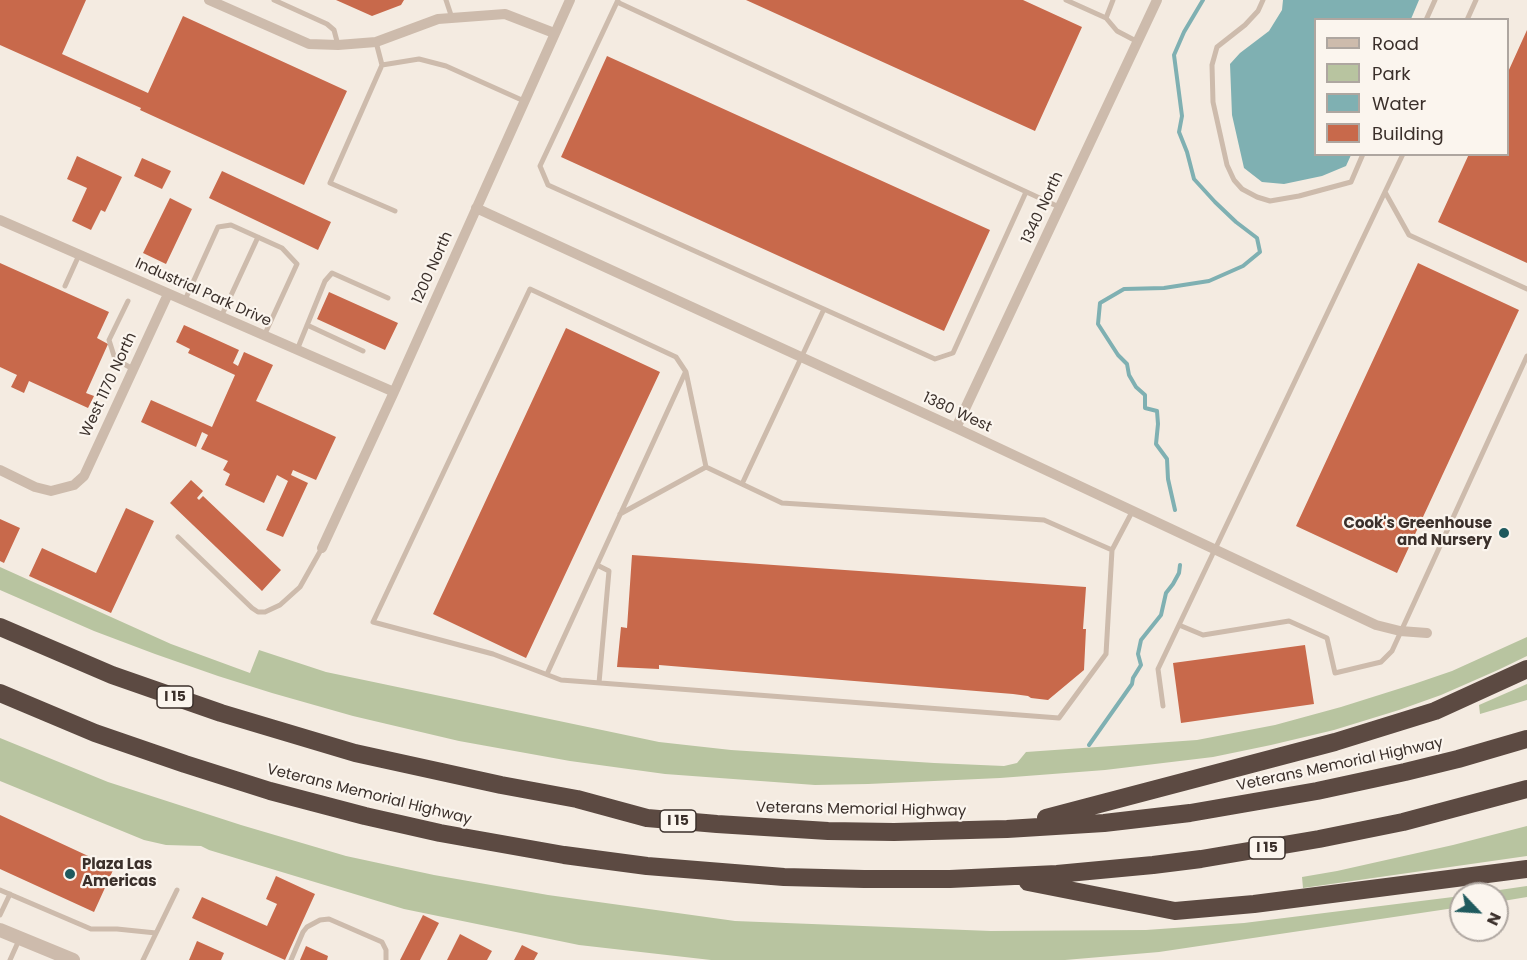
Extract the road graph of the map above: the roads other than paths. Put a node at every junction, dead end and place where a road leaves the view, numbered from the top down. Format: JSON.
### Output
{"nodes":[{"id":1,"x":209,"y":0,"type":"edge"},
{"id":2,"x":274,"y":0,"type":"edge"},
{"id":3,"x":446,"y":0,"type":"edge"},
{"id":4,"x":570,"y":0,"type":"edge"},
{"id":5,"x":1066,"y":0,"type":"edge"},
{"id":6,"x":1113,"y":0,"type":"edge"},
{"id":7,"x":1158,"y":0,"type":"edge"},
{"id":8,"x":1263,"y":0,"type":"edge"},
{"id":9,"x":1435,"y":0,"type":"edge"},
{"id":10,"x":1476,"y":0,"type":"edge"},
{"id":11,"x":618,"y":1,"type":"edge"},
{"id":12,"x":452,"y":18,"type":"junction"},
{"id":13,"x":1106,"y":18,"type":"junction"},
{"id":14,"x":1427,"y":18,"type":"edge"},
{"id":15,"x":1468,"y":18,"type":"edge"},
{"id":16,"x":554,"y":33,"type":"junction"},
{"id":17,"x":376,"y":42,"type":"junction"},
{"id":18,"x":1138,"y":42,"type":"junction"},
{"id":19,"x":338,"y":45,"type":"junction"},
{"id":20,"x":382,"y":65,"type":"junction"},
{"id":21,"x":524,"y":101,"type":"junction"},
{"id":22,"x":1362,"y":156,"type":"edge"},
{"id":23,"x":1401,"y":156,"type":"edge"},
{"id":24,"x":1026,"y":192,"type":"junction"},
{"id":25,"x":1385,"y":192,"type":"junction"},
{"id":26,"x":1060,"y":207,"type":"junction"},
{"id":27,"x":476,"y":208,"type":"junction"},
{"id":28,"x":395,"y":212,"type":"dead end"},
{"id":29,"x":0,"y":220,"type":"edge"},
{"id":30,"x":258,"y":237,"type":"junction"},
{"id":31,"x":79,"y":255,"type":"junction"},
{"id":32,"x":65,"y":286,"type":"dead end"},
{"id":33,"x":1527,"y":289,"type":"edge"},
{"id":34,"x":168,"y":294,"type":"junction"},
{"id":35,"x":388,"y":298,"type":"dead end"},
{"id":36,"x":128,"y":301,"type":"dead end"},
{"id":37,"x":184,"y":301,"type":"junction"},
{"id":38,"x":824,"y":309,"type":"junction"},
{"id":39,"x":221,"y":317,"type":"junction"},
{"id":40,"x":307,"y":325,"type":"junction"},
{"id":41,"x":264,"y":336,"type":"junction"},
{"id":42,"x":297,"y":350,"type":"junction"},
{"id":43,"x":363,"y":351,"type":"dead end"},
{"id":44,"x":1527,"y":356,"type":"edge"},
{"id":45,"x":802,"y":358,"type":"junction"},
{"id":46,"x":133,"y":369,"type":"junction"},
{"id":47,"x":686,"y":372,"type":"junction"},
{"id":48,"x":394,"y":392,"type":"junction"},
{"id":49,"x":956,"y":428,"type":"junction"},
{"id":50,"x":706,"y":467,"type":"junction"},
{"id":51,"x":0,"y":470,"type":"edge"},
{"id":52,"x":742,"y":484,"type":"junction"},
{"id":53,"x":1132,"y":512,"type":"junction"},
{"id":54,"x":620,"y":514,"type":"junction"},
{"id":55,"x":178,"y":537,"type":"dead end"},
{"id":56,"x":322,"y":548,"type":"joint"},
{"id":57,"x":1112,"y":550,"type":"junction"},
{"id":58,"x":1215,"y":550,"type":"junction"},
{"id":59,"x":597,"y":565,"type":"junction"},
{"id":60,"x":1179,"y":625,"type":"junction"},
{"id":61,"x":0,"y":627,"type":"edge"},
{"id":62,"x":1400,"y":631,"type":"junction"},
{"id":63,"x":1427,"y":633,"type":"dead end"},
{"id":64,"x":1527,"y":669,"type":"edge"},
{"id":65,"x":547,"y":674,"type":"junction"},
{"id":66,"x":599,"y":683,"type":"junction"},
{"id":67,"x":0,"y":693,"type":"edge"},
{"id":68,"x":1163,"y":706,"type":"dead end"},
{"id":69,"x":1527,"y":739,"type":"edge"},
{"id":70,"x":1527,"y":789,"type":"edge"},
{"id":71,"x":1006,"y":829,"type":"junction"},
{"id":72,"x":1527,"y":869,"type":"edge"},
{"id":73,"x":1003,"y":877,"type":"junction"},
{"id":74,"x":0,"y":890,"type":"edge"},
{"id":75,"x":177,"y":890,"type":"dead end"},
{"id":76,"x":10,"y":894,"type":"junction"},
{"id":77,"x":0,"y":915,"type":"edge"},
{"id":78,"x":0,"y":930,"type":"edge"},
{"id":79,"x":156,"y":933,"type":"junction"},
{"id":80,"x":19,"y":938,"type":"junction"},
{"id":81,"x":10,"y":960,"type":"edge"},
{"id":82,"x":73,"y":960,"type":"edge"},
{"id":83,"x":143,"y":960,"type":"edge"},
{"id":84,"x":291,"y":960,"type":"edge"},
{"id":85,"x":386,"y":960,"type":"edge"}],
"edges":[{"from":1,"to":19,"type":"street"},
{"from":2,"to":19,"type":"lane"},
{"from":3,"to":12,"type":"lane"},
{"from":4,"to":16,"type":"street","name":"1200 North"},
{"from":5,"to":13,"type":"lane"},
{"from":6,"to":13,"type":"lane"},
{"from":7,"to":18,"type":"street","name":"1340 North"},
{"from":8,"to":22,"type":"lane"},
{"from":9,"to":14,"type":"lane"},
{"from":10,"to":15,"type":"lane"},
{"from":11,"to":24,"type":"lane"},
{"from":11,"to":38,"type":"lane"},
{"from":12,"to":16,"type":"street"},
{"from":12,"to":17,"type":"street"},
{"from":13,"to":18,"type":"lane"},
{"from":16,"to":21,"type":"street","name":"1200 North"},
{"from":17,"to":19,"type":"street"},
{"from":17,"to":20,"type":"lane"},
{"from":18,"to":26,"type":"street","name":"1340 North"},
{"from":20,"to":21,"type":"lane"},
{"from":20,"to":28,"type":"lane"},
{"from":21,"to":27,"type":"street","name":"1200 North"},
{"from":23,"to":25,"type":"lane"},
{"from":24,"to":26,"type":"lane"},
{"from":24,"to":38,"type":"lane"},
{"from":25,"to":33,"type":"lane"},
{"from":25,"to":58,"type":"lane"},
{"from":26,"to":49,"type":"street","name":"1340 North"},
{"from":27,"to":45,"type":"street","name":"1380 West"},
{"from":27,"to":48,"type":"street","name":"1200 North"},
{"from":29,"to":31,"type":"street","name":"Industrial Park Drive"},
{"from":30,"to":37,"type":"lane"},
{"from":30,"to":39,"type":"lane"},
{"from":30,"to":41,"type":"lane"},
{"from":31,"to":32,"type":"lane"},
{"from":31,"to":34,"type":"street","name":"Industrial Park Drive"},
{"from":34,"to":37,"type":"street","name":"Industrial Park Drive"},
{"from":34,"to":46,"type":"street","name":"West 1170 North"},
{"from":35,"to":40,"type":"lane"},
{"from":36,"to":46,"type":"lane"},
{"from":37,"to":39,"type":"street","name":"Industrial Park Drive"},
{"from":38,"to":45,"type":"lane"},
{"from":39,"to":41,"type":"street","name":"Industrial Park Drive"},
{"from":40,"to":42,"type":"lane"},
{"from":40,"to":43,"type":"lane"},
{"from":41,"to":42,"type":"street","name":"Industrial Park Drive"},
{"from":42,"to":48,"type":"street","name":"Industrial Park Drive"},
{"from":44,"to":62,"type":"lane"},
{"from":45,"to":49,"type":"street","name":"1380 West"},
{"from":45,"to":52,"type":"lane"},
{"from":46,"to":51,"type":"street","name":"West 1170 North"},
{"from":47,"to":50,"type":"lane"},
{"from":47,"to":54,"type":"lane"},
{"from":47,"to":65,"type":"lane"},
{"from":48,"to":56,"type":"street","name":"1200 North"},
{"from":49,"to":53,"type":"street","name":"1380 West"},
{"from":50,"to":52,"type":"lane"},
{"from":50,"to":54,"type":"lane"},
{"from":52,"to":57,"type":"lane"},
{"from":53,"to":57,"type":"lane"},
{"from":53,"to":58,"type":"street","name":"1380 West"},
{"from":54,"to":59,"type":"lane"},
{"from":55,"to":56,"type":"lane"},
{"from":57,"to":66,"type":"lane"},
{"from":58,"to":60,"type":"lane"},
{"from":58,"to":62,"type":"street","name":"1380 West"},
{"from":59,"to":65,"type":"lane"},
{"from":59,"to":66,"type":"lane"},
{"from":60,"to":62,"type":"lane"},
{"from":60,"to":68,"type":"lane"},
{"from":61,"to":71,"type":"highway","name":"Veterans Memorial Highway","number":"I 15"},
{"from":62,"to":63,"type":"street","name":"1380 West"},
{"from":64,"to":71,"type":"highway"},
{"from":65,"to":66,"type":"lane"},
{"from":67,"to":73,"type":"highway","name":"Veterans Memorial Highway","number":"I 15"},
{"from":69,"to":71,"type":"highway","name":"Veterans Memorial Highway","number":"I 15"},
{"from":70,"to":73,"type":"highway","name":"Veterans Memorial Highway","number":"I 15"},
{"from":72,"to":73,"type":"highway"},
{"from":74,"to":76,"type":"lane"},
{"from":75,"to":79,"type":"lane"},
{"from":76,"to":77,"type":"lane"},
{"from":76,"to":79,"type":"lane"},
{"from":78,"to":80,"type":"street"},
{"from":79,"to":83,"type":"lane"},
{"from":80,"to":81,"type":"lane"},
{"from":80,"to":82,"type":"street"},
{"from":84,"to":85,"type":"lane"}]}
